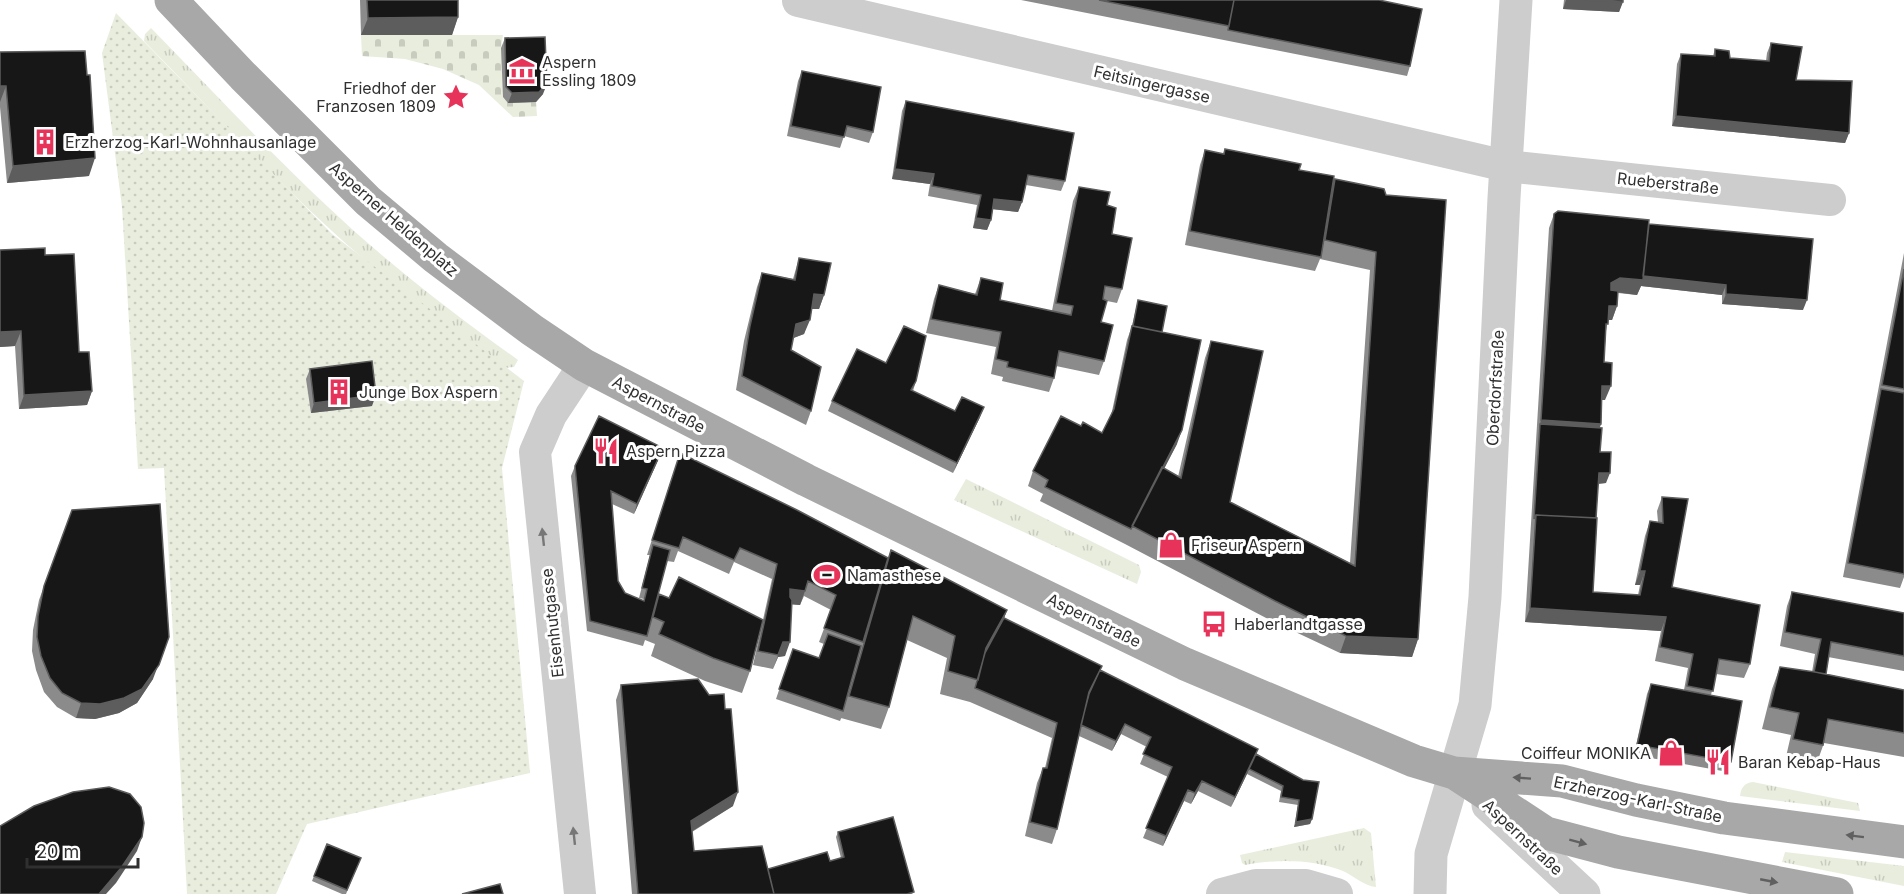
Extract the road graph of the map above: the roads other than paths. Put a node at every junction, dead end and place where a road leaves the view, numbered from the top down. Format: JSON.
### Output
{"nodes":[{"id":1,"x":171,"y":0,"type":"edge"},
{"id":2,"x":1516,"y":0,"type":"edge"},
{"id":3,"x":798,"y":1,"type":"edge"},
{"id":4,"x":1506,"y":166,"type":"junction"},
{"id":5,"x":1830,"y":200,"type":"dead end"},
{"id":6,"x":584,"y":365,"type":"junction"},
{"id":7,"x":1454,"y":773,"type":"junction"},
{"id":8,"x":1904,"y":842,"type":"edge"},
{"id":9,"x":580,"y":894,"type":"edge"},
{"id":10,"x":1222,"y":894,"type":"edge"},
{"id":11,"x":1337,"y":894,"type":"edge"},
{"id":12,"x":1430,"y":894,"type":"edge"},
{"id":13,"x":1584,"y":894,"type":"edge"},
{"id":14,"x":1837,"y":894,"type":"edge"}],
"edges":[{"from":1,"to":6,"type":"main road","name":"Asperner Heldenplatz"},
{"from":2,"to":4,"type":"street","name":"Oberdorfstraße"},
{"from":3,"to":4,"type":"street","name":"Feitsingergasse"},
{"from":4,"to":5,"type":"street","name":"Rueberstraße"},
{"from":4,"to":7,"type":"street","name":"Oberdorfstraße"},
{"from":6,"to":7,"type":"main road","name":"Aspernstraße"},
{"from":9,"to":6,"type":"street","name":"Eisenhutgasse","one_way":true},
{"from":8,"to":7,"type":"main road","name":"Erzherzog-Karl-Straße","one_way":true},
{"from":7,"to":12,"type":"street","name":"Oberdorfstraße"},
{"from":7,"to":13,"type":"street","name":"Aspernstraße"},
{"from":7,"to":14,"type":"main road","one_way":true},
{"from":10,"to":11,"type":"street"}]}
